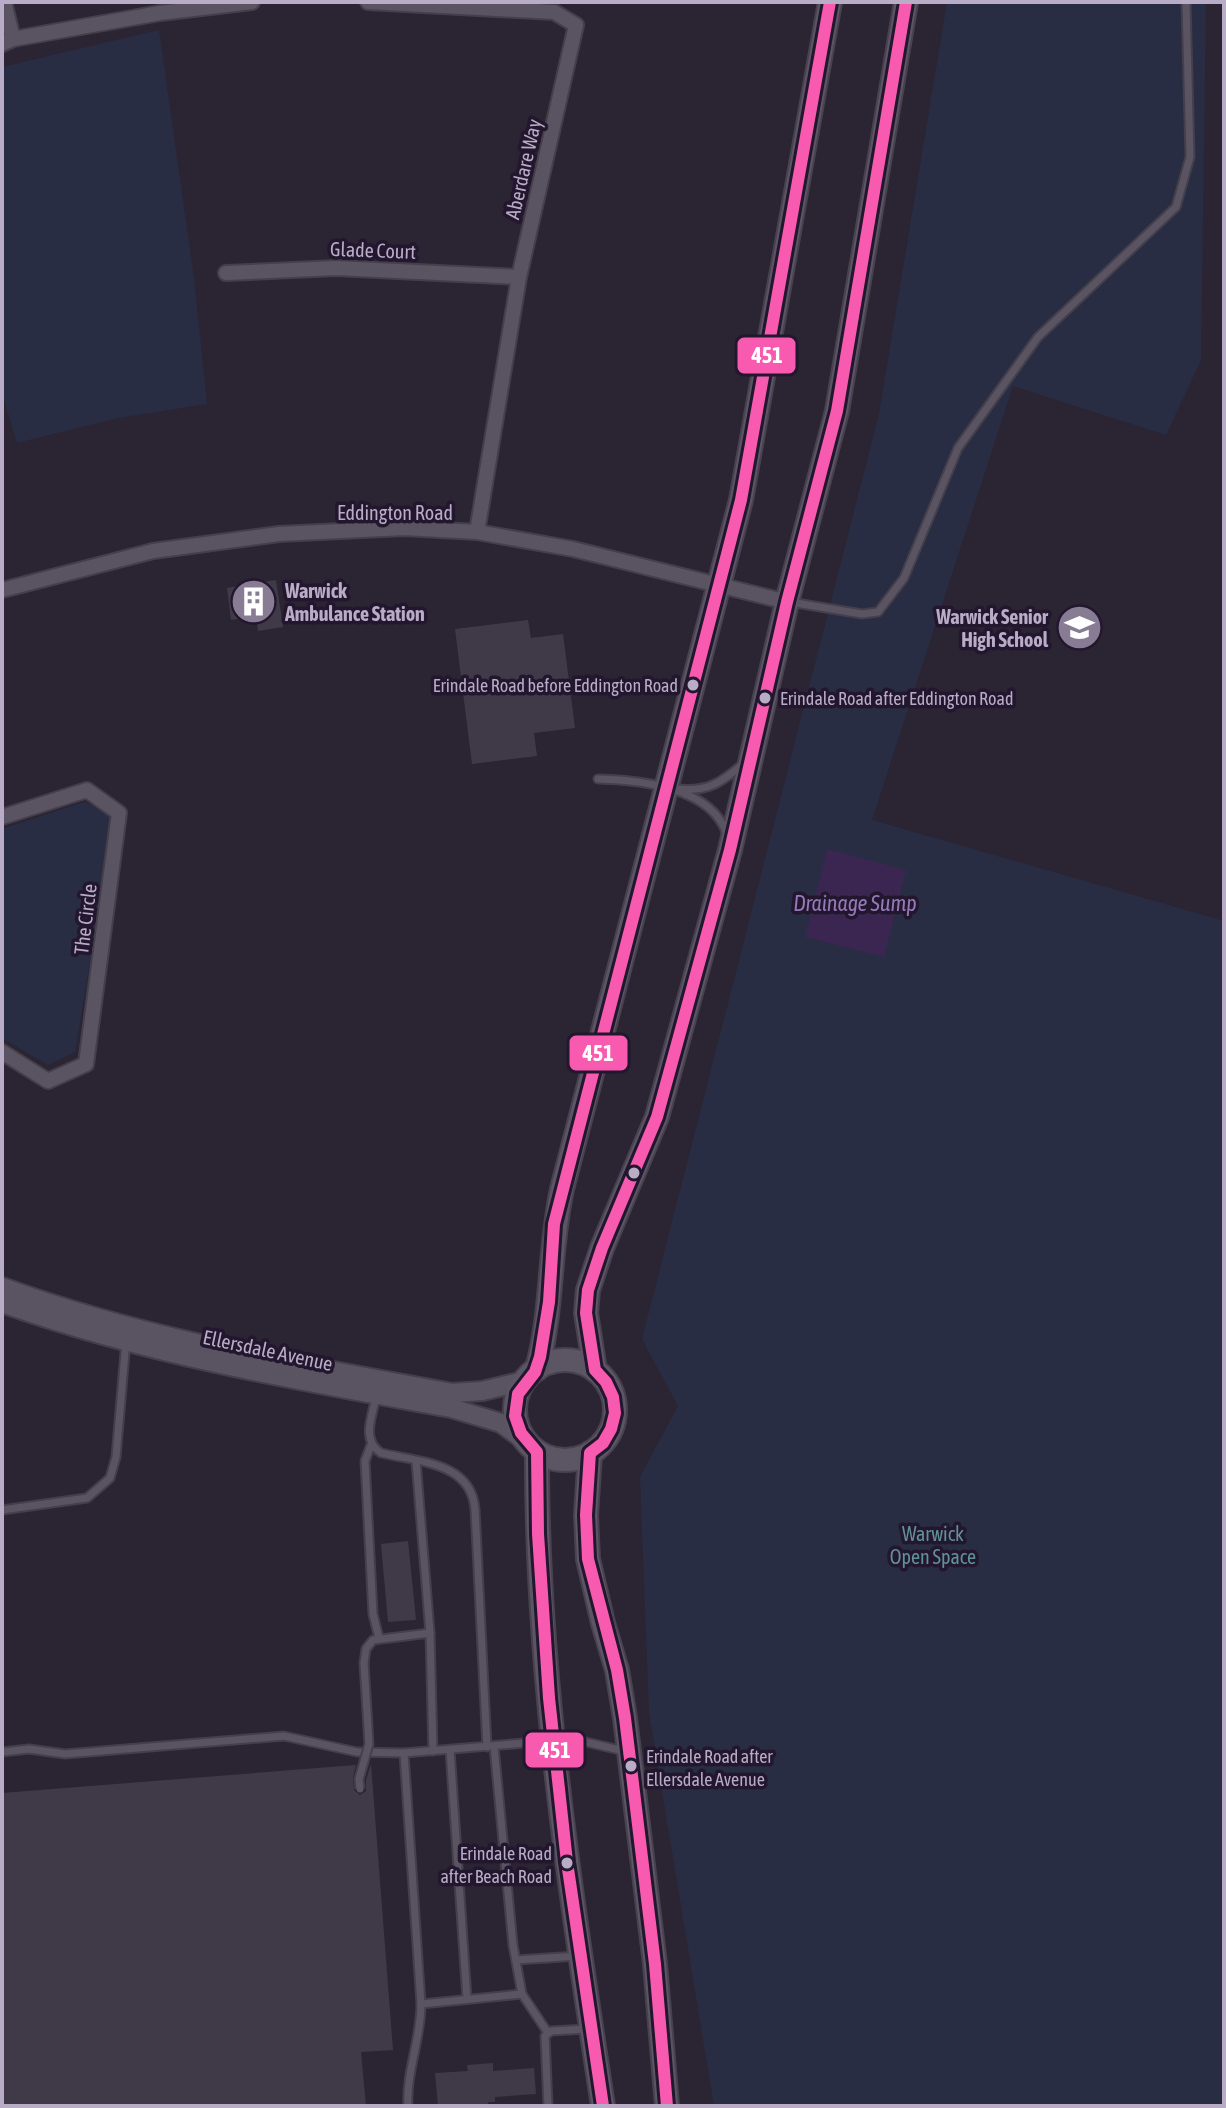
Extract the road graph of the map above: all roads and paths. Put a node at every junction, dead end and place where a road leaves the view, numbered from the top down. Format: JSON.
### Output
{"nodes":[{"id":1,"x":4,"y":2,"type":"edge"},
{"id":2,"x":252,"y":2,"type":"edge"},
{"id":3,"x":368,"y":2,"type":"edge"},
{"id":4,"x":830,"y":2,"type":"edge"},
{"id":5,"x":906,"y":2,"type":"edge"},
{"id":6,"x":1186,"y":2,"type":"edge"},
{"id":7,"x":8,"y":41,"type":"edge"},
{"id":8,"x":226,"y":273,"type":"dead end"},
{"id":9,"x":519,"y":277,"type":"junction"},
{"id":10,"x":477,"y":532,"type":"junction"},
{"id":11,"x":719,"y":583,"type":"junction"},
{"id":12,"x":2,"y":590,"type":"edge"},
{"id":13,"x":787,"y":602,"type":"junction"},
{"id":14,"x":752,"y":755,"type":"junction"},
{"id":15,"x":598,"y":779,"type":"dead end"},
{"id":16,"x":667,"y":788,"type":"junction"},
{"id":17,"x":2,"y":817,"type":"edge"},
{"id":18,"x":730,"y":850,"type":"junction"},
{"id":19,"x":2,"y":1052,"type":"edge"},
{"id":20,"x":2,"y":1287,"type":"edge"},
{"id":21,"x":2,"y":1303,"type":"edge"},
{"id":22,"x":126,"y":1335,"type":"junction"},
{"id":23,"x":595,"y":1370,"type":"junction"},
{"id":24,"x":531,"y":1375,"type":"junction"},
{"id":25,"x":376,"y":1394,"type":"junction"},
{"id":26,"x":371,"y":1445,"type":"junction"},
{"id":27,"x":530,"y":1446,"type":"junction"},
{"id":28,"x":590,"y":1453,"type":"junction"},
{"id":29,"x":416,"y":1461,"type":"junction"},
{"id":30,"x":2,"y":1510,"type":"edge"},
{"id":31,"x":430,"y":1633,"type":"junction"},
{"id":32,"x":379,"y":1638,"type":"junction"},
{"id":33,"x":555,"y":1741,"type":"junction"},
{"id":34,"x":490,"y":1746,"type":"junction"},
{"id":35,"x":450,"y":1750,"type":"junction"},
{"id":36,"x":433,"y":1751,"type":"junction"},
{"id":37,"x":2,"y":1752,"type":"edge"},
{"id":38,"x":630,"y":1752,"type":"junction"},
{"id":39,"x":404,"y":1753,"type":"junction"},
{"id":40,"x":360,"y":1789,"type":"dead end"},
{"id":41,"x":580,"y":1956,"type":"junction"},
{"id":42,"x":516,"y":1960,"type":"junction"},
{"id":43,"x":522,"y":1994,"type":"junction"},
{"id":44,"x":467,"y":1999,"type":"junction"},
{"id":45,"x":421,"y":2004,"type":"junction"},
{"id":46,"x":591,"y":2029,"type":"junction"},
{"id":47,"x":660,"y":2031,"type":"junction"},
{"id":48,"x":548,"y":2033,"type":"junction"},
{"id":49,"x":408,"y":2106,"type":"edge"},
{"id":50,"x":548,"y":2106,"type":"edge"},
{"id":51,"x":603,"y":2106,"type":"edge"},
{"id":52,"x":667,"y":2106,"type":"edge"},
{"id":53,"x":681,"y":2106,"type":"edge"}],
"edges":[{"from":1,"to":7,"type":"street"},
{"from":2,"to":7,"type":"street"},
{"from":3,"to":9,"type":"street","name":"Aberdare Way"},
{"from":4,"to":11,"type":"main road"},
{"from":5,"to":13,"type":"main road"},
{"from":6,"to":13,"type":"lane"},
{"from":8,"to":9,"type":"street","name":"Glade Court"},
{"from":9,"to":10,"type":"street","name":"Aberdare Way"},
{"from":10,"to":11,"type":"street","name":"Eddington Road"},
{"from":10,"to":12,"type":"street","name":"Eddington Road"},
{"from":11,"to":13,"type":"street","name":"Eddington Road"},
{"from":11,"to":16,"type":"main road"},
{"from":13,"to":14,"type":"main road"},
{"from":14,"to":16,"type":"lane"},
{"from":14,"to":18,"type":"main road"},
{"from":15,"to":16,"type":"lane"},
{"from":16,"to":18,"type":"lane"},
{"from":16,"to":24,"type":"main road"},
{"from":17,"to":19,"type":"street","name":"The Circle"},
{"from":18,"to":23,"type":"main road"},
{"from":20,"to":22,"type":"street","name":"Ellersdale Avenue"},
{"from":21,"to":22,"type":"street","name":"Ellersdale Avenue"},
{"from":22,"to":24,"type":"street","name":"Ellersdale Avenue"},
{"from":22,"to":25,"type":"street","name":"Ellersdale Avenue"},
{"from":22,"to":30,"type":"lane"},
{"from":23,"to":24,"type":"main road"},
{"from":23,"to":28,"type":"main road"},
{"from":24,"to":27,"type":"main road"},
{"from":25,"to":26,"type":"lane"},
{"from":25,"to":27,"type":"street","name":"Ellersdale Avenue"},
{"from":26,"to":29,"type":"lane"},
{"from":26,"to":32,"type":"lane"},
{"from":27,"to":28,"type":"main road"},
{"from":27,"to":33,"type":"main road"},
{"from":28,"to":38,"type":"main road"},
{"from":29,"to":31,"type":"lane"},
{"from":29,"to":34,"type":"lane"},
{"from":31,"to":32,"type":"lane"},
{"from":31,"to":36,"type":"lane"},
{"from":32,"to":40,"type":"lane","bridge":true},
{"from":33,"to":34,"type":"lane"},
{"from":33,"to":38,"type":"lane"},
{"from":33,"to":41,"type":"main road"},
{"from":34,"to":35,"type":"lane"},
{"from":34,"to":42,"type":"lane"},
{"from":35,"to":36,"type":"lane"},
{"from":35,"to":44,"type":"lane"},
{"from":36,"to":39,"type":"lane"},
{"from":37,"to":39,"type":"lane"},
{"from":38,"to":47,"type":"main road"},
{"from":39,"to":45,"type":"lane"},
{"from":41,"to":42,"type":"lane"},
{"from":41,"to":46,"type":"main road"},
{"from":42,"to":43,"type":"lane"},
{"from":43,"to":44,"type":"lane"},
{"from":43,"to":48,"type":"lane"},
{"from":44,"to":45,"type":"lane"},
{"from":45,"to":49,"type":"lane"},
{"from":46,"to":48,"type":"lane"},
{"from":46,"to":51,"type":"main road"},
{"from":47,"to":52,"type":"main road"},
{"from":47,"to":53,"type":"main road"},
{"from":48,"to":50,"type":"lane"}]}
